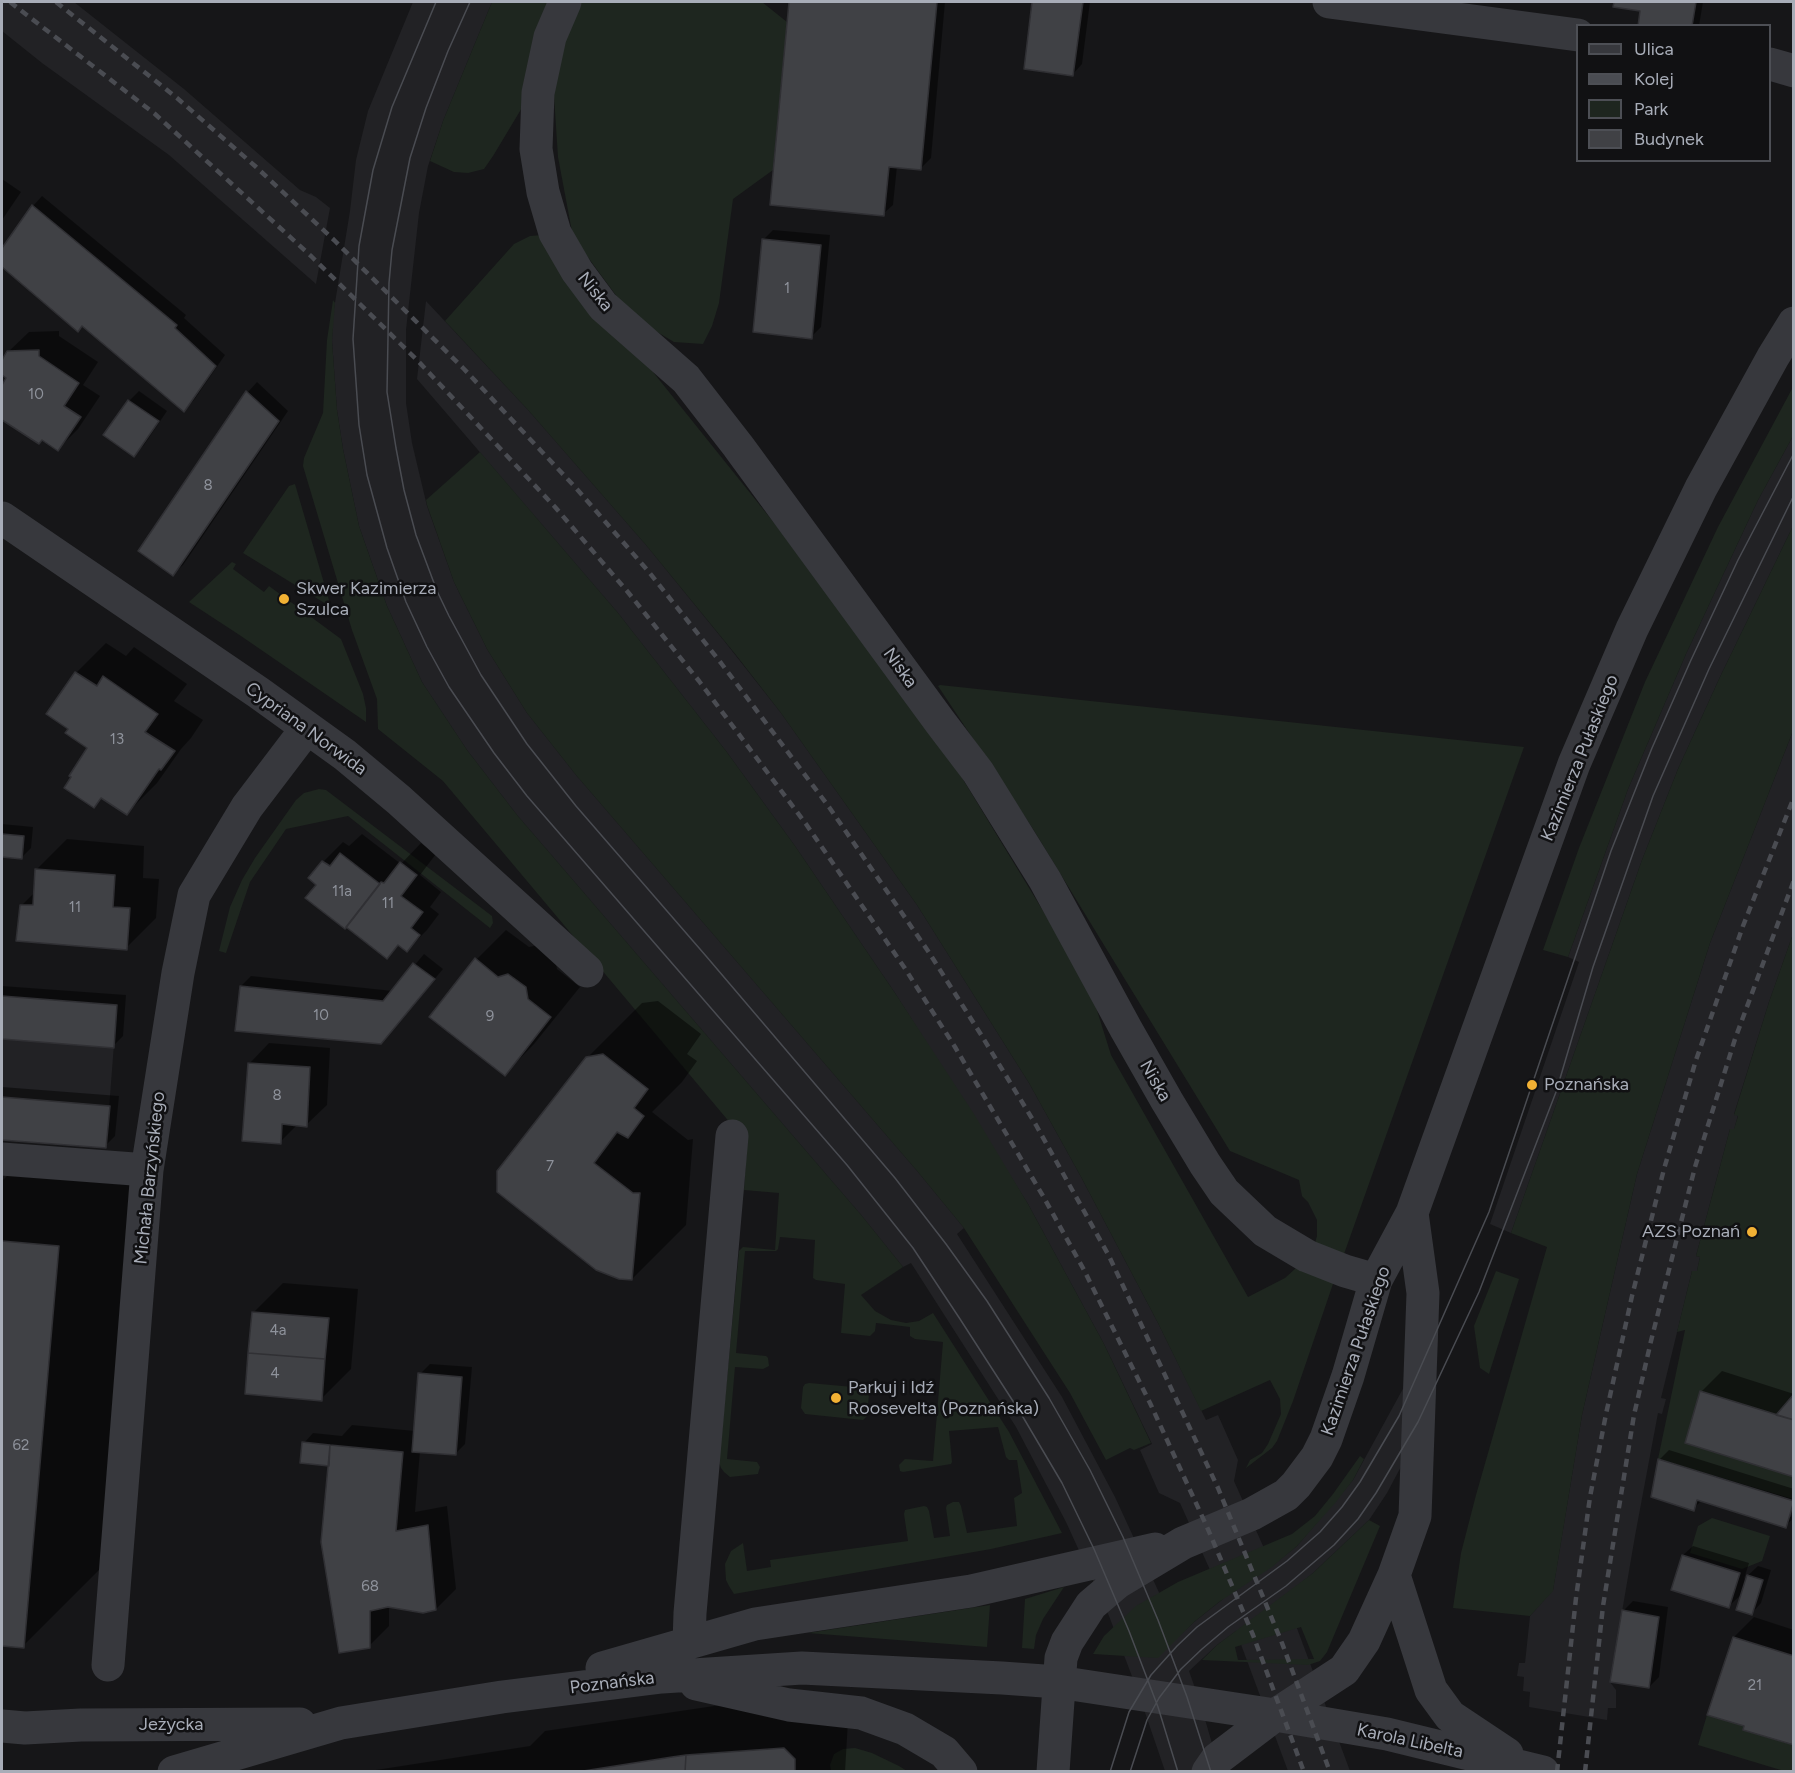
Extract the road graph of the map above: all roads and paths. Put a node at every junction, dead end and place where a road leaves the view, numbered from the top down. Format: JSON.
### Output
{"nodes":[{"id":1,"x":565,"y":2,"type":"edge"},
{"id":2,"x":1329,"y":2,"type":"edge"},
{"id":3,"x":1576,"y":35,"type":"edge"},
{"id":4,"x":1771,"y":64,"type":"edge"},
{"id":5,"x":1794,"y":71,"type":"edge"},
{"id":6,"x":1794,"y":323,"type":"edge"},
{"id":7,"x":2,"y":518,"type":"edge"},
{"id":8,"x":307,"y":728,"type":"junction"},
{"id":9,"x":587,"y":971,"type":"dead end"},
{"id":10,"x":732,"y":1136,"type":"dead end"},
{"id":11,"x":2,"y":1159,"type":"edge"},
{"id":12,"x":147,"y":1170,"type":"junction"},
{"id":13,"x":1412,"y":1213,"type":"junction"},
{"id":14,"x":1376,"y":1280,"type":"junction"},
{"id":15,"x":1183,"y":1543,"type":"junction"},
{"id":16,"x":1394,"y":1575,"type":"junction"},
{"id":17,"x":689,"y":1643,"type":"junction"},
{"id":18,"x":108,"y":1665,"type":"dead end"},
{"id":19,"x":662,"y":1677,"type":"junction"},
{"id":20,"x":1058,"y":1682,"type":"junction"},
{"id":21,"x":502,"y":1697,"type":"junction"},
{"id":22,"x":1275,"y":1715,"type":"junction"},
{"id":23,"x":341,"y":1723,"type":"junction"},
{"id":24,"x":2,"y":1726,"type":"edge"},
{"id":25,"x":1534,"y":1769,"type":"edge"},
{"id":26,"x":174,"y":1772,"type":"edge"},
{"id":27,"x":961,"y":1772,"type":"edge"},
{"id":28,"x":1053,"y":1772,"type":"edge"},
{"id":29,"x":1208,"y":1772,"type":"edge"}],
"edges":[{"from":1,"to":14,"type":"street","name":"Niska"},
{"from":2,"to":3,"type":"street"},
{"from":4,"to":5,"type":"street"},
{"from":6,"to":13,"type":"street","name":"Kazimierza Pułaskiego"},
{"from":7,"to":8,"type":"street","name":"Cypriana Norwida"},
{"from":8,"to":9,"type":"street","name":"Cypriana Norwida"},
{"from":8,"to":12,"type":"street","name":"Michała Barzyńskiego"},
{"from":10,"to":17,"type":"street"},
{"from":11,"to":12,"type":"street"},
{"from":12,"to":18,"type":"street","name":"Michała Barzyńskiego"},
{"from":13,"to":14,"type":"street","name":"Kazimierza Pułaskiego"},
{"from":13,"to":16,"type":"street","name":"Kazimierza Pułaskiego"},
{"from":14,"to":15,"type":"street","name":"Kazimierza Pułaskiego"},
{"from":15,"to":17,"type":"street"},
{"from":15,"to":20,"type":"street","name":"Kazimierza Pułaskiego"},
{"from":16,"to":22,"type":"street","name":"Kazimierza Pułaskiego"},
{"from":16,"to":25,"type":"street"},
{"from":17,"to":21,"type":"street"},
{"from":19,"to":20,"type":"street","name":"Poznańska"},
{"from":19,"to":21,"type":"street","name":"Poznańska"},
{"from":19,"to":27,"type":"street"},
{"from":20,"to":22,"type":"street","name":"Poznańska"},
{"from":20,"to":28,"type":"street","name":"Kazimierza Pułaskiego"},
{"from":21,"to":23,"type":"street","name":"Poznańska"},
{"from":22,"to":25,"type":"street","name":"Karola Libelta"},
{"from":22,"to":29,"type":"street","name":"Kazimierza Pułaskiego"},
{"from":23,"to":24,"type":"street","name":"Jeżycka"},
{"from":23,"to":26,"type":"street","name":"Poznańska"}]}
